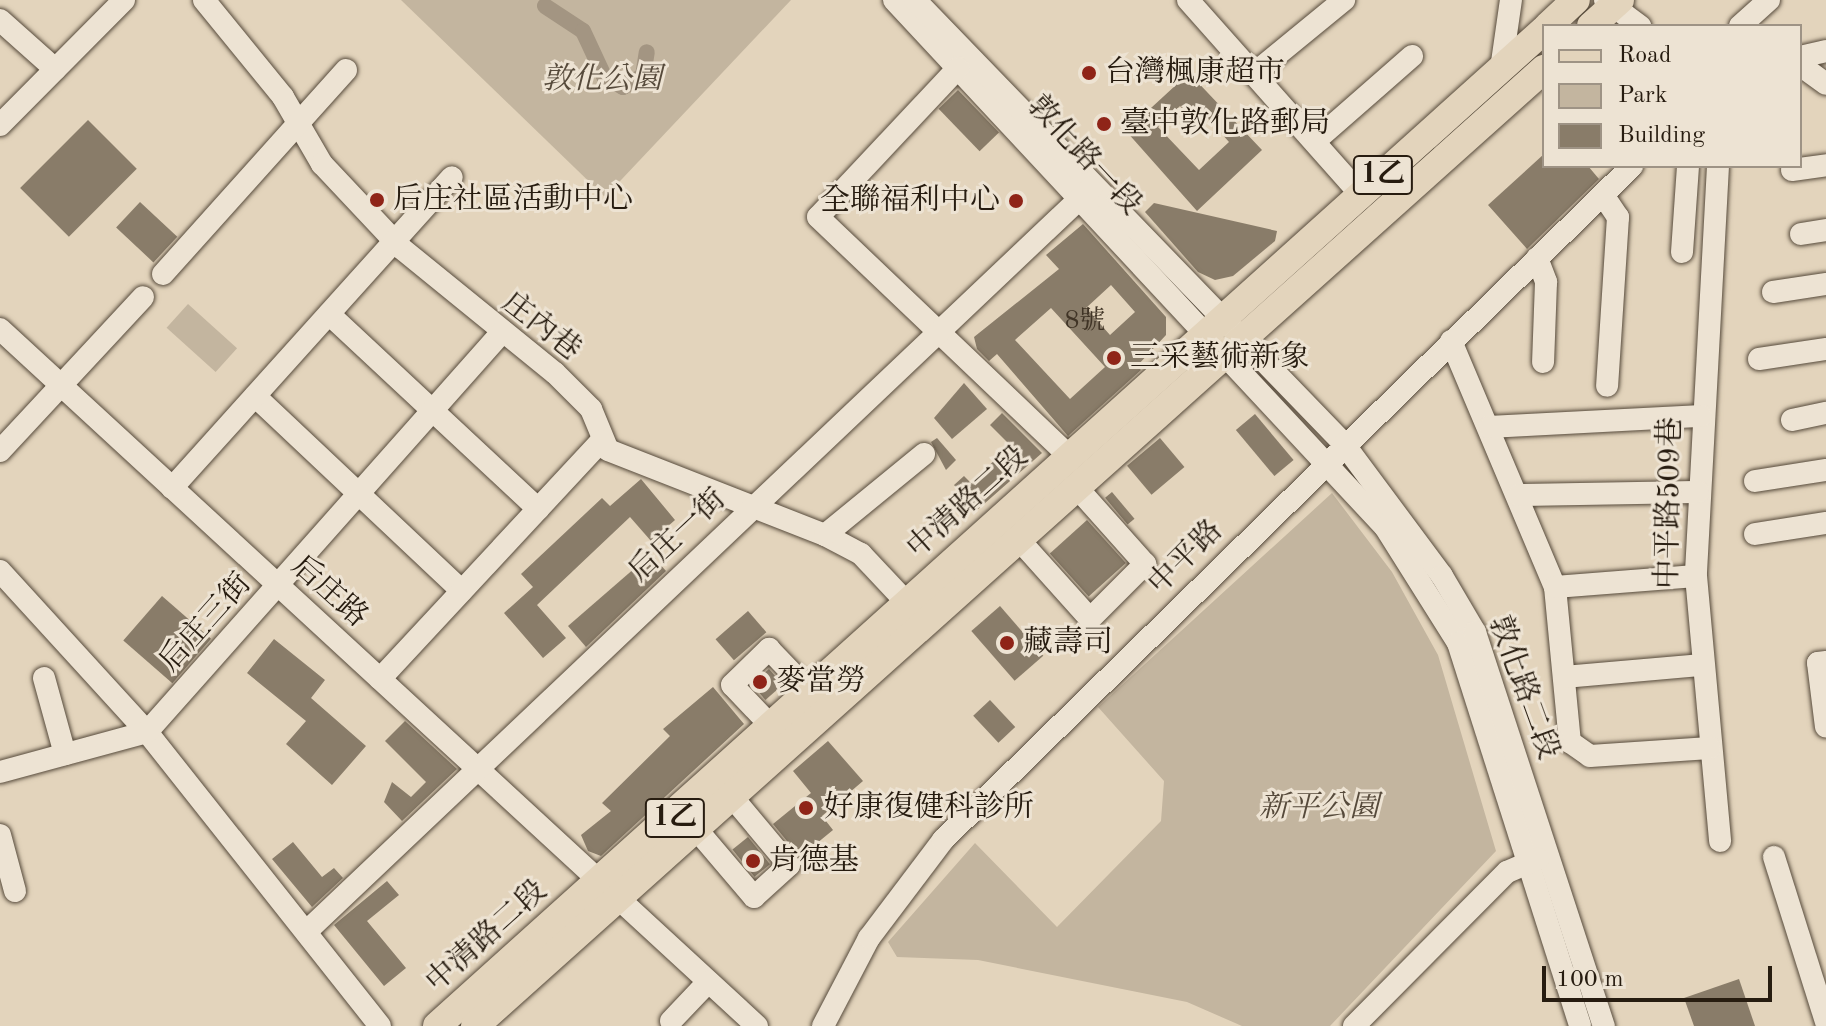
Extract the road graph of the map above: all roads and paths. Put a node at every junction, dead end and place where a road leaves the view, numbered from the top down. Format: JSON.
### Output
{"nodes":[{"id":1,"x":124,"y":0,"type":"edge"},
{"id":2,"x":204,"y":0,"type":"edge"},
{"id":3,"x":894,"y":0,"type":"edge"},
{"id":4,"x":915,"y":0,"type":"edge"},
{"id":5,"x":1188,"y":0,"type":"edge"},
{"id":6,"x":1344,"y":0,"type":"edge"},
{"id":7,"x":1511,"y":0,"type":"edge"},
{"id":8,"x":1576,"y":0,"type":"edge"},
{"id":9,"x":1769,"y":0,"type":"edge"},
{"id":10,"x":1614,"y":1,"type":"edge"},
{"id":11,"x":0,"y":20,"type":"edge"},
{"id":12,"x":1550,"y":24,"type":"edge"},
{"id":13,"x":1593,"y":24,"type":"edge"},
{"id":14,"x":1638,"y":24,"type":"edge"},
{"id":15,"x":1742,"y":24,"type":"edge"},
{"id":16,"x":1542,"y":32,"type":"edge"},
{"id":17,"x":1826,"y":51,"type":"edge"},
{"id":18,"x":1412,"y":56,"type":"dead end"},
{"id":19,"x":1802,"y":57,"type":"edge"},
{"id":20,"x":1802,"y":66,"type":"edge"},
{"id":21,"x":958,"y":68,"type":"junction"},
{"id":22,"x":55,"y":69,"type":"junction"},
{"id":23,"x":1501,"y":69,"type":"junction"},
{"id":24,"x":346,"y":70,"type":"dead end"},
{"id":25,"x":1542,"y":71,"type":"edge"},
{"id":26,"x":1256,"y":72,"type":"junction"},
{"id":27,"x":1826,"y":84,"type":"edge"},
{"id":28,"x":0,"y":125,"type":"edge"},
{"id":29,"x":295,"y":126,"type":"junction"},
{"id":30,"x":1315,"y":141,"type":"junction"},
{"id":31,"x":1826,"y":165,"type":"edge"},
{"id":32,"x":1630,"y":168,"type":"edge"},
{"id":33,"x":1688,"y":168,"type":"edge"},
{"id":34,"x":1718,"y":168,"type":"edge"},
{"id":35,"x":1792,"y":170,"type":"dead end"},
{"id":36,"x":452,"y":177,"type":"dead end"},
{"id":37,"x":1087,"y":191,"type":"junction"},
{"id":38,"x":1361,"y":195,"type":"junction"},
{"id":39,"x":1603,"y":195,"type":"junction"},
{"id":40,"x":1826,"y":230,"type":"edge"},
{"id":41,"x":1801,"y":234,"type":"dead end"},
{"id":42,"x":395,"y":240,"type":"junction"},
{"id":43,"x":1682,"y":252,"type":"dead end"},
{"id":44,"x":1537,"y":258,"type":"junction"},
{"id":45,"x":163,"y":274,"type":"dead end"},
{"id":46,"x":1826,"y":284,"type":"edge"},
{"id":47,"x":1773,"y":292,"type":"dead end"},
{"id":48,"x":143,"y":297,"type":"dead end"},
{"id":49,"x":329,"y":314,"type":"junction"},
{"id":50,"x":1216,"y":326,"type":"junction"},
{"id":51,"x":0,"y":329,"type":"edge"},
{"id":52,"x":503,"y":331,"type":"junction"},
{"id":53,"x":939,"y":331,"type":"junction"},
{"id":54,"x":1451,"y":341,"type":"junction"},
{"id":55,"x":1237,"y":348,"type":"junction"},
{"id":56,"x":1826,"y":349,"type":"edge"},
{"id":57,"x":1759,"y":359,"type":"dead end"},
{"id":58,"x":1543,"y":362,"type":"dead end"},
{"id":59,"x":1607,"y":386,"type":"dead end"},
{"id":60,"x":62,"y":387,"type":"junction"},
{"id":61,"x":255,"y":396,"type":"junction"},
{"id":62,"x":435,"y":410,"type":"junction"},
{"id":63,"x":1826,"y":413,"type":"edge"},
{"id":64,"x":1701,"y":416,"type":"junction"},
{"id":65,"x":1792,"y":420,"type":"dead end"},
{"id":66,"x":1490,"y":427,"type":"junction"},
{"id":67,"x":601,"y":441,"type":"junction"},
{"id":68,"x":0,"y":450,"type":"edge"},
{"id":69,"x":1336,"y":452,"type":"junction"},
{"id":70,"x":924,"y":454,"type":"dead end"},
{"id":71,"x":1070,"y":457,"type":"junction"},
{"id":72,"x":1826,"y":470,"type":"edge"},
{"id":73,"x":1755,"y":481,"type":"dead end"},
{"id":74,"x":172,"y":488,"type":"junction"},
{"id":75,"x":1079,"y":490,"type":"junction"},
{"id":76,"x":1698,"y":492,"type":"junction"},
{"id":77,"x":1519,"y":495,"type":"junction"},
{"id":78,"x":360,"y":496,"type":"junction"},
{"id":79,"x":756,"y":504,"type":"junction"},
{"id":80,"x":538,"y":509,"type":"junction"},
{"id":81,"x":1826,"y":523,"type":"edge"},
{"id":82,"x":1755,"y":534,"type":"dead end"},
{"id":83,"x":825,"y":535,"type":"junction"},
{"id":84,"x":1021,"y":542,"type":"junction"},
{"id":85,"x":0,"y":571,"type":"edge"},
{"id":86,"x":1696,"y":576,"type":"junction"},
{"id":87,"x":1555,"y":587,"type":"junction"},
{"id":88,"x":279,"y":588,"type":"junction"},
{"id":89,"x":462,"y":591,"type":"junction"},
{"id":90,"x":908,"y":604,"type":"junction"},
{"id":91,"x":1826,"y":662,"type":"edge"},
{"id":92,"x":1702,"y":665,"type":"junction"},
{"id":93,"x":1564,"y":677,"type":"junction"},
{"id":94,"x":44,"y":678,"type":"dead end"},
{"id":95,"x":380,"y":679,"type":"junction"},
{"id":96,"x":811,"y":693,"type":"junction"},
{"id":97,"x":1826,"y":727,"type":"edge"},
{"id":98,"x":773,"y":728,"type":"junction"},
{"id":99,"x":147,"y":732,"type":"junction"},
{"id":100,"x":1710,"y":748,"type":"junction"},
{"id":101,"x":65,"y":754,"type":"junction"},
{"id":102,"x":478,"y":767,"type":"junction"},
{"id":103,"x":0,"y":772,"type":"edge"},
{"id":104,"x":733,"y":798,"type":"junction"},
{"id":105,"x":697,"y":830,"type":"junction"},
{"id":106,"x":0,"y":835,"type":"edge"},
{"id":107,"x":1720,"y":841,"type":"dead end"},
{"id":108,"x":1774,"y":857,"type":"dead end"},
{"id":109,"x":1537,"y":859,"type":"junction"},
{"id":110,"x":15,"y":891,"type":"dead end"},
{"id":111,"x":609,"y":891,"type":"junction"},
{"id":112,"x":306,"y":932,"type":"junction"},
{"id":113,"x":708,"y":982,"type":"junction"},
{"id":114,"x":671,"y":1021,"type":"dead end"},
{"id":115,"x":1826,"y":1022,"type":"edge"},
{"id":116,"x":380,"y":1026,"type":"edge"},
{"id":117,"x":437,"y":1026,"type":"edge"},
{"id":118,"x":475,"y":1026,"type":"edge"},
{"id":119,"x":757,"y":1026,"type":"edge"},
{"id":120,"x":823,"y":1026,"type":"edge"},
{"id":121,"x":1354,"y":1026,"type":"edge"},
{"id":122,"x":1580,"y":1026,"type":"edge"},
{"id":123,"x":1604,"y":1026,"type":"edge"}],
"edges":[{"from":1,"to":22,"type":"street"},
{"from":2,"to":29,"type":"street","name":"庄內巷"},
{"from":3,"to":21,"type":"street","name":"敦化路一段"},
{"from":4,"to":37,"type":"street","name":"敦化路一段"},
{"from":5,"to":26,"type":"street"},
{"from":6,"to":26,"type":"street"},
{"from":7,"to":23,"type":"street"},
{"from":8,"to":12,"type":"main road","name":"中清路二段","number":"1乙"},
{"from":9,"to":15,"type":"street"},
{"from":10,"to":13,"type":"main road"},
{"from":10,"to":14,"type":"street"},
{"from":11,"to":22,"type":"street"},
{"from":16,"to":23,"type":"main road","name":"中清路二段","number":"1乙"},
{"from":17,"to":19,"type":"street"},
{"from":18,"to":30,"type":"street"},
{"from":20,"to":27,"type":"street"},
{"from":21,"to":37,"type":"street","name":"敦化路一段"},
{"from":21,"to":53,"type":"street"},
{"from":22,"to":28,"type":"street"},
{"from":23,"to":38,"type":"main road","name":"中清路二段","number":"1乙"},
{"from":24,"to":29,"type":"street"},
{"from":25,"to":55,"type":"main road","name":"中清路二段","number":"1乙"},
{"from":26,"to":30,"type":"street"},
{"from":29,"to":42,"type":"street","name":"庄內巷"},
{"from":29,"to":45,"type":"street"},
{"from":30,"to":38,"type":"street"},
{"from":31,"to":35,"type":"street"},
{"from":32,"to":39,"type":"street","name":"中平路"},
{"from":33,"to":43,"type":"street"},
{"from":34,"to":64,"type":"street","name":"中平路509巷"},
{"from":36,"to":42,"type":"street"},
{"from":37,"to":50,"type":"street","name":"敦化路一段"},
{"from":37,"to":53,"type":"street","name":"后庄一街"},
{"from":38,"to":50,"type":"main road","name":"中清路二段","number":"1乙"},
{"from":39,"to":44,"type":"street","name":"中平路"},
{"from":39,"to":59,"type":"street"},
{"from":40,"to":41,"type":"street"},
{"from":42,"to":49,"type":"street"},
{"from":42,"to":52,"type":"street","name":"庄內巷"},
{"from":44,"to":54,"type":"street","name":"中平路"},
{"from":44,"to":58,"type":"street"},
{"from":46,"to":47,"type":"street"},
{"from":48,"to":60,"type":"street"},
{"from":49,"to":61,"type":"street"},
{"from":49,"to":62,"type":"street"},
{"from":50,"to":55,"type":"street","name":"敦化路一段"},
{"from":50,"to":71,"type":"main road","name":"中清路二段","number":"1乙"},
{"from":51,"to":60,"type":"street","name":"后庄路"},
{"from":52,"to":62,"type":"street","name":"后庄三街"},
{"from":52,"to":67,"type":"street","name":"庄內巷"},
{"from":53,"to":71,"type":"street"},
{"from":53,"to":79,"type":"street","name":"后庄一街"},
{"from":54,"to":66,"type":"street"},
{"from":54,"to":69,"type":"street","name":"中平路"},
{"from":55,"to":69,"type":"street","name":"敦化路二段"},
{"from":55,"to":75,"type":"main road","name":"中清路二段","number":"1乙"},
{"from":56,"to":57,"type":"street"},
{"from":60,"to":68,"type":"street"},
{"from":60,"to":74,"type":"street","name":"后庄路"},
{"from":61,"to":74,"type":"street"},
{"from":61,"to":78,"type":"street"},
{"from":62,"to":78,"type":"street","name":"后庄三街"},
{"from":62,"to":80,"type":"street"},
{"from":63,"to":65,"type":"street"},
{"from":64,"to":66,"type":"street"},
{"from":64,"to":76,"type":"street","name":"中平路509巷"},
{"from":66,"to":77,"type":"street"},
{"from":67,"to":79,"type":"street"},
{"from":67,"to":80,"type":"street"},
{"from":69,"to":109,"type":"street","name":"敦化路二段"},
{"from":69,"to":120,"type":"street","name":"中平路"},
{"from":70,"to":83,"type":"street"},
{"from":71,"to":90,"type":"main road","name":"中清路二段","number":"1乙"},
{"from":72,"to":73,"type":"street"},
{"from":74,"to":88,"type":"street","name":"后庄路"},
{"from":75,"to":84,"type":"main road","name":"中清路二段","number":"1乙"},
{"from":75,"to":84,"type":"street"},
{"from":76,"to":77,"type":"street"},
{"from":76,"to":86,"type":"street","name":"中平路509巷"},
{"from":77,"to":87,"type":"street"},
{"from":78,"to":88,"type":"street","name":"后庄三街"},
{"from":78,"to":89,"type":"street"},
{"from":79,"to":83,"type":"street"},
{"from":79,"to":102,"type":"street","name":"后庄一街"},
{"from":80,"to":89,"type":"street"},
{"from":81,"to":82,"type":"street"},
{"from":83,"to":90,"type":"street"},
{"from":84,"to":104,"type":"main road","name":"中清路二段","number":"1乙"},
{"from":85,"to":99,"type":"street"},
{"from":86,"to":87,"type":"street"},
{"from":86,"to":92,"type":"street","name":"中平路509巷"},
{"from":87,"to":93,"type":"street"},
{"from":88,"to":95,"type":"street","name":"后庄路"},
{"from":88,"to":99,"type":"street","name":"后庄三街"},
{"from":89,"to":95,"type":"street"},
{"from":90,"to":96,"type":"main road","name":"中清路二段","number":"1乙"},
{"from":91,"to":97,"type":"street"},
{"from":92,"to":93,"type":"street"},
{"from":92,"to":100,"type":"street","name":"中平路509巷"},
{"from":93,"to":100,"type":"street"},
{"from":94,"to":101,"type":"street"},
{"from":95,"to":102,"type":"street","name":"后庄路"},
{"from":96,"to":98,"type":"main road","name":"中清路二段","number":"1乙"},
{"from":96,"to":98,"type":"street"},
{"from":98,"to":111,"type":"main road","name":"中清路二段","number":"1乙"},
{"from":99,"to":101,"type":"street"},
{"from":99,"to":112,"type":"street"},
{"from":100,"to":107,"type":"street","name":"中平路509巷"},
{"from":101,"to":103,"type":"street"},
{"from":102,"to":111,"type":"street","name":"后庄路"},
{"from":102,"to":112,"type":"street","name":"后庄一街"},
{"from":104,"to":105,"type":"main road","name":"中清路二段","number":"1乙"},
{"from":104,"to":105,"type":"street"},
{"from":105,"to":111,"type":"main road","name":"中清路二段","number":"1乙"},
{"from":106,"to":110,"type":"street"},
{"from":108,"to":115,"type":"street"},
{"from":109,"to":121,"type":"street"},
{"from":109,"to":122,"type":"street","name":"敦化路二段"},
{"from":109,"to":123,"type":"street","name":"敦化路二段"},
{"from":111,"to":113,"type":"street","name":"后庄路"},
{"from":111,"to":117,"type":"main road","name":"中清路二段","number":"1乙"},
{"from":111,"to":118,"type":"main road","name":"中清路二段","number":"1乙"},
{"from":112,"to":116,"type":"street"},
{"from":113,"to":114,"type":"street"},
{"from":113,"to":119,"type":"street","name":"后庄路"}]}
